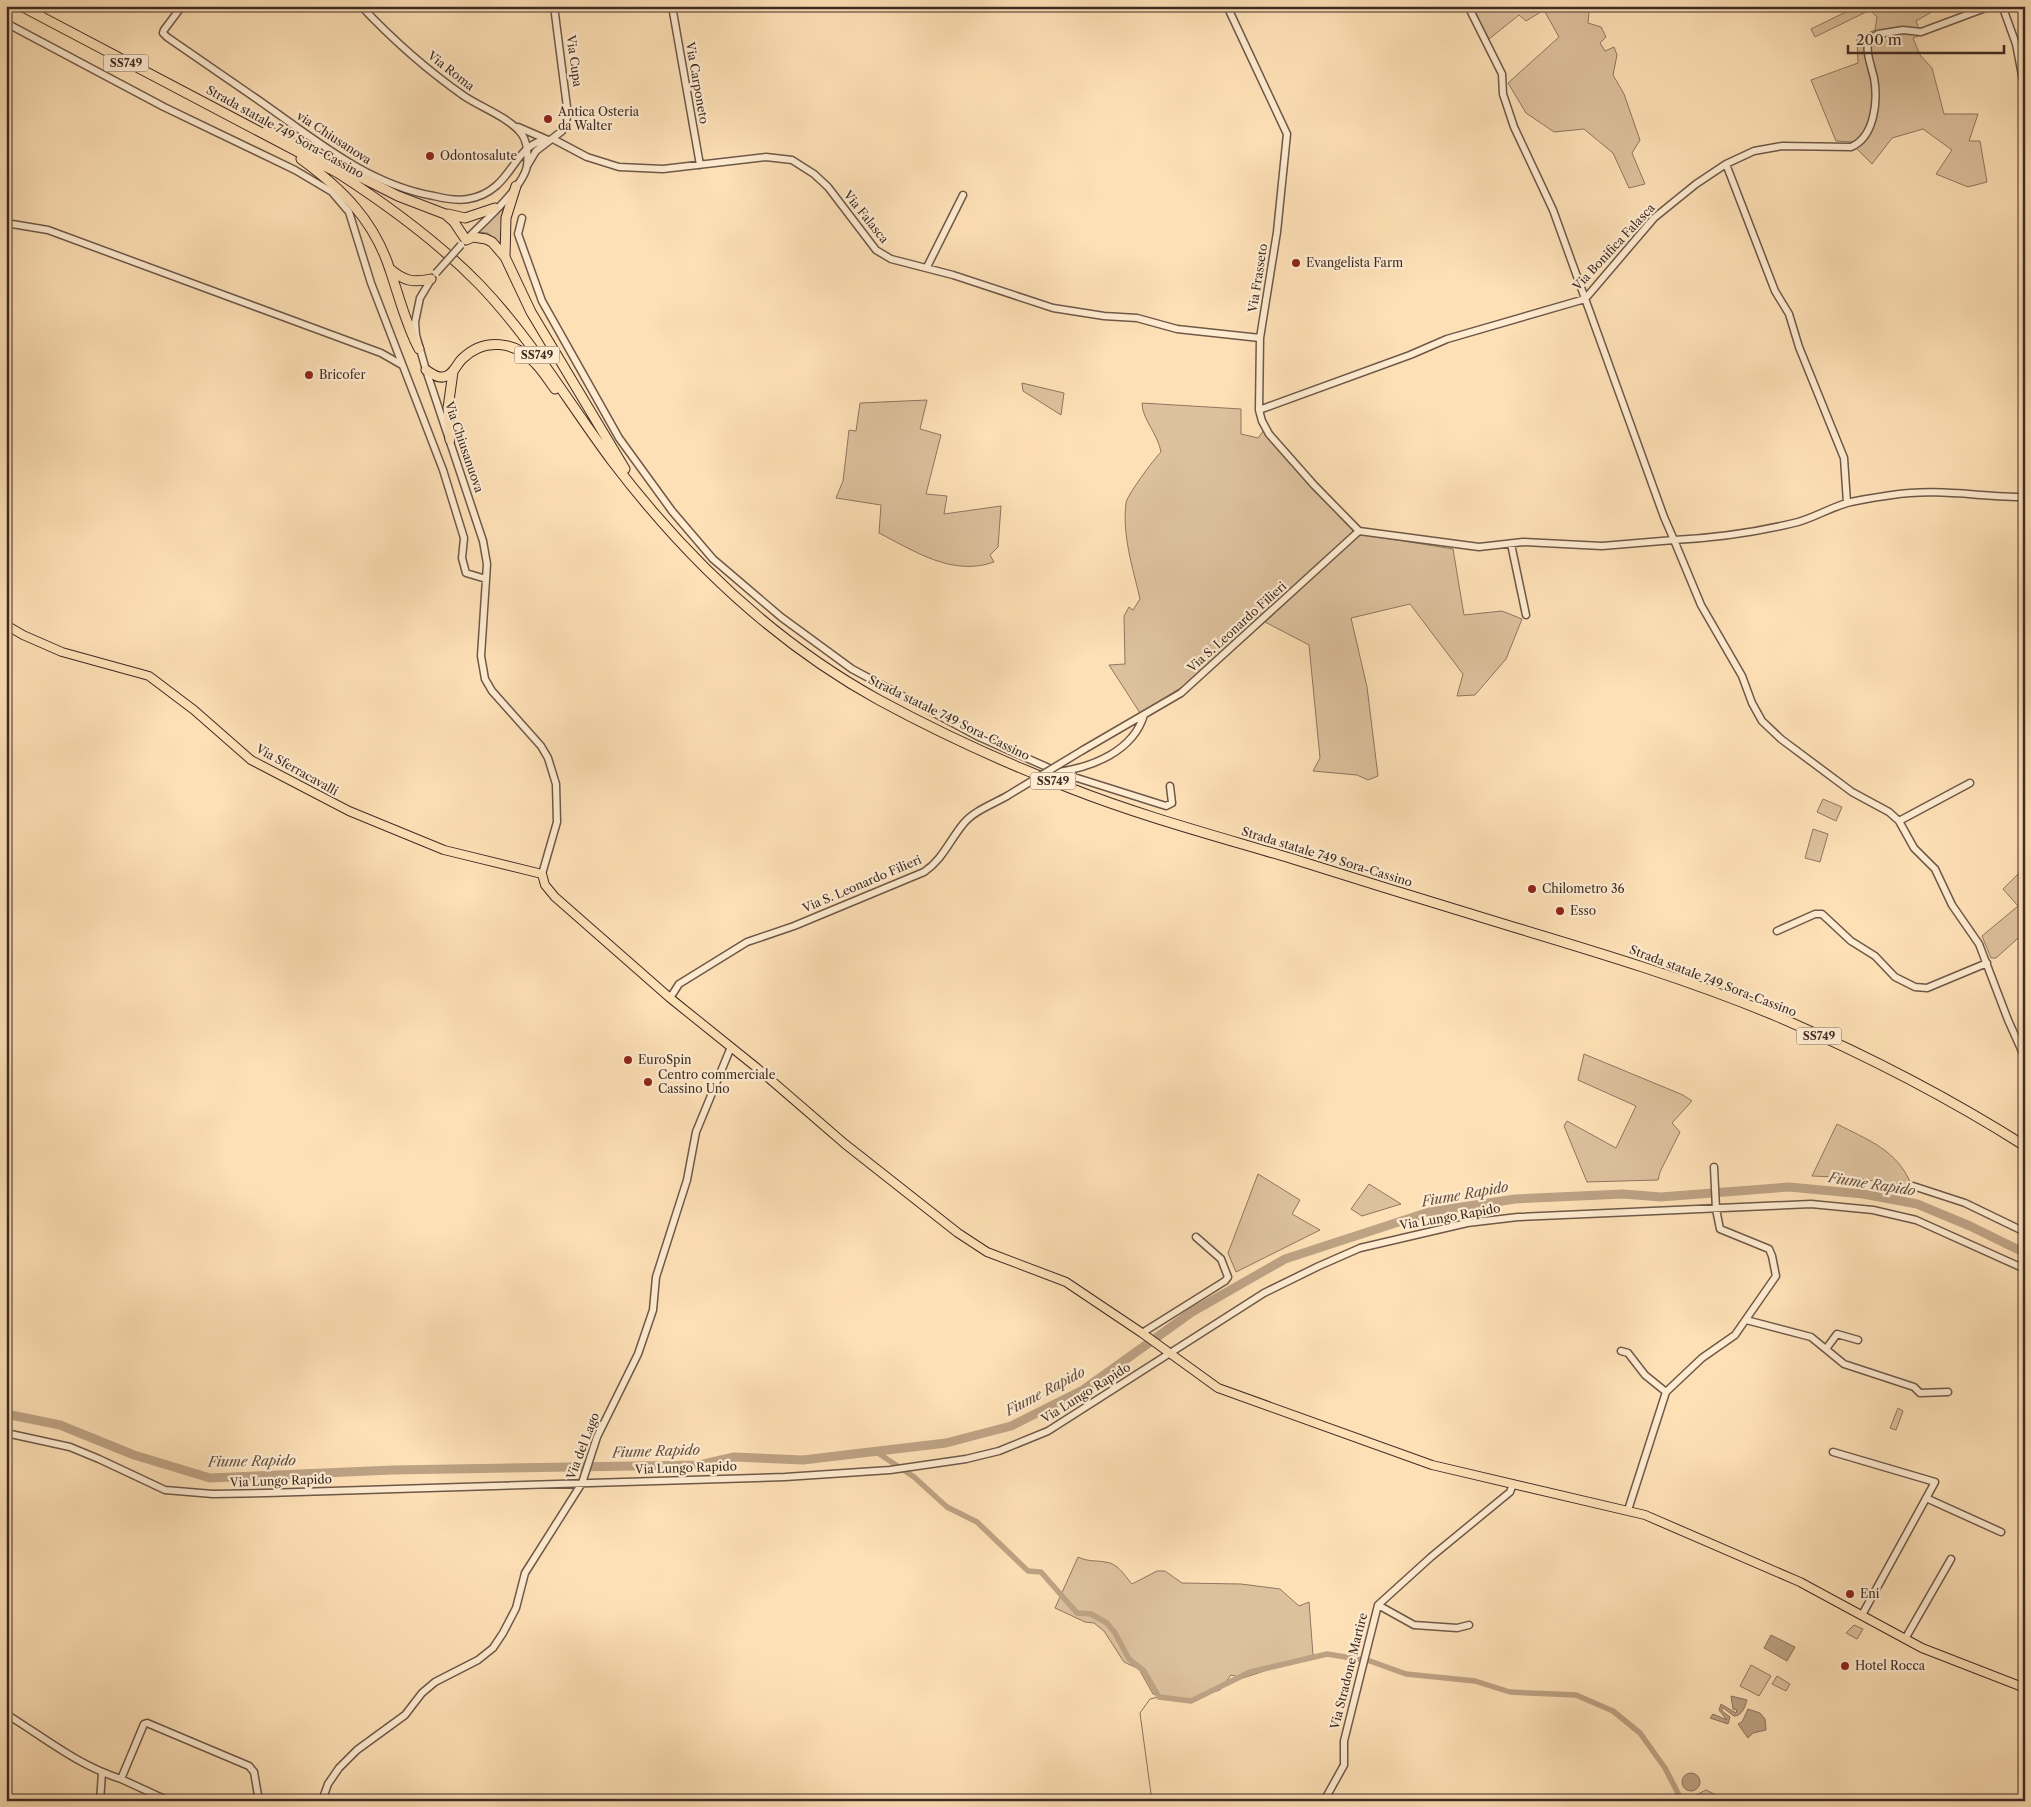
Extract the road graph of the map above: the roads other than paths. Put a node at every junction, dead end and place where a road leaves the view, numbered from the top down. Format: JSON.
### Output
{"nodes":[{"id":1,"x":21,"y":6,"type":"edge"},
{"id":2,"x":182,"y":6,"type":"edge"},
{"id":3,"x":361,"y":6,"type":"edge"},
{"id":4,"x":554,"y":6,"type":"edge"},
{"id":5,"x":672,"y":6,"type":"edge"},
{"id":6,"x":1227,"y":6,"type":"edge"},
{"id":7,"x":1468,"y":6,"type":"edge"},
{"id":8,"x":6,"y":23,"type":"edge"},
{"id":9,"x":2025,"y":91,"type":"edge"},
{"id":10,"x":233,"y":117,"type":"junction"},
{"id":11,"x":513,"y":125,"type":"junction"},
{"id":12,"x":551,"y":140,"type":"junction"},
{"id":13,"x":528,"y":149,"type":"junction"},
{"id":14,"x":1726,"y":164,"type":"junction"},
{"id":15,"x":700,"y":165,"type":"junction"},
{"id":16,"x":526,"y":167,"type":"junction"},
{"id":17,"x":516,"y":186,"type":"junction"},
{"id":18,"x":964,"y":195,"type":"dead end"},
{"id":19,"x":496,"y":208,"type":"junction"},
{"id":20,"x":445,"y":214,"type":"junction"},
{"id":21,"x":522,"y":218,"type":"dead end"},
{"id":22,"x":6,"y":223,"type":"edge"},
{"id":23,"x":464,"y":242,"type":"junction"},
{"id":24,"x":505,"y":257,"type":"junction"},
{"id":25,"x":927,"y":267,"type":"junction"},
{"id":26,"x":390,"y":269,"type":"junction"},
{"id":27,"x":433,"y":276,"type":"junction"},
{"id":28,"x":1585,"y":299,"type":"junction"},
{"id":29,"x":1260,"y":338,"type":"junction"},
{"id":30,"x":419,"y":349,"type":"junction"},
{"id":31,"x":402,"y":365,"type":"junction"},
{"id":32,"x":426,"y":370,"type":"junction"},
{"id":33,"x":453,"y":372,"type":"junction"},
{"id":34,"x":1259,"y":410,"type":"junction"},
{"id":35,"x":450,"y":440,"type":"junction"},
{"id":36,"x":614,"y":463,"type":"junction"},
{"id":37,"x":2025,"y":497,"type":"edge"},
{"id":38,"x":1847,"y":503,"type":"junction"},
{"id":39,"x":658,"y":517,"type":"junction"},
{"id":40,"x":1359,"y":531,"type":"junction"},
{"id":41,"x":1674,"y":540,"type":"junction"},
{"id":42,"x":1511,"y":544,"type":"junction"},
{"id":43,"x":486,"y":579,"type":"junction"},
{"id":44,"x":1526,"y":615,"type":"dead end"},
{"id":45,"x":6,"y":625,"type":"edge"},
{"id":46,"x":1144,"y":716,"type":"junction"},
{"id":47,"x":1070,"y":770,"type":"junction"},
{"id":48,"x":1970,"y":783,"type":"dead end"},
{"id":49,"x":1170,"y":786,"type":"dead end"},
{"id":50,"x":1899,"y":821,"type":"junction"},
{"id":51,"x":542,"y":874,"type":"junction"},
{"id":52,"x":1777,"y":931,"type":"dead end"},
{"id":53,"x":1987,"y":963,"type":"junction"},
{"id":54,"x":670,"y":998,"type":"junction"},
{"id":55,"x":731,"y":1047,"type":"junction"},
{"id":56,"x":2025,"y":1058,"type":"edge"},
{"id":57,"x":2025,"y":1146,"type":"edge"},
{"id":58,"x":1714,"y":1167,"type":"dead end"},
{"id":59,"x":1912,"y":1186,"type":"dead end"},
{"id":60,"x":1716,"y":1208,"type":"junction"},
{"id":61,"x":2025,"y":1232,"type":"edge"},
{"id":62,"x":1196,"y":1238,"type":"dead end"},
{"id":63,"x":2025,"y":1269,"type":"edge"},
{"id":64,"x":1746,"y":1320,"type":"junction"},
{"id":65,"x":1146,"y":1335,"type":"junction"},
{"id":66,"x":1858,"y":1340,"type":"dead end"},
{"id":67,"x":1826,"y":1349,"type":"junction"},
{"id":68,"x":1621,"y":1351,"type":"dead end"},
{"id":69,"x":1168,"y":1352,"type":"junction"},
{"id":70,"x":1666,"y":1392,"type":"junction"},
{"id":71,"x":1948,"y":1392,"type":"dead end"},
{"id":72,"x":6,"y":1433,"type":"edge"},
{"id":73,"x":1833,"y":1452,"type":"dead end"},
{"id":74,"x":582,"y":1483,"type":"junction"},
{"id":75,"x":1513,"y":1484,"type":"junction"},
{"id":76,"x":1926,"y":1498,"type":"junction"},
{"id":77,"x":1628,"y":1510,"type":"junction"},
{"id":78,"x":2001,"y":1532,"type":"dead end"},
{"id":79,"x":1951,"y":1558,"type":"dead end"},
{"id":80,"x":1378,"y":1606,"type":"junction"},
{"id":81,"x":1862,"y":1615,"type":"junction"},
{"id":82,"x":1469,"y":1625,"type":"dead end"},
{"id":83,"x":1905,"y":1639,"type":"junction"},
{"id":84,"x":2025,"y":1688,"type":"edge"},
{"id":85,"x":6,"y":1714,"type":"edge"},
{"id":86,"x":102,"y":1773,"type":"junction"},
{"id":87,"x":121,"y":1779,"type":"junction"},
{"id":88,"x":100,"y":1801,"type":"edge"},
{"id":89,"x":169,"y":1801,"type":"edge"},
{"id":90,"x":259,"y":1801,"type":"edge"},
{"id":91,"x":322,"y":1801,"type":"edge"},
{"id":92,"x":1324,"y":1801,"type":"edge"}],
"edges":[{"from":1,"to":10,"type":"highway","name":"Strada statale 749 Sora-Cassino","number":"SS749"},
{"from":2,"to":13,"type":"street","name":"via Chiusanova"},
{"from":3,"to":11,"type":"street","name":"Via Roma"},
{"from":4,"to":12,"type":"street","name":"Via Cupa"},
{"from":5,"to":15,"type":"street","name":"Via Carponeto"},
{"from":6,"to":29,"type":"street","name":"Via Frasseto"},
{"from":7,"to":28,"type":"street"},
{"from":8,"to":31,"type":"street"},
{"from":9,"to":14,"type":"street","name":"Via Bonifica Falasca"},
{"from":10,"to":20,"type":"highway"},
{"from":10,"to":26,"type":"highway"},
{"from":10,"to":36,"type":"highway","name":"Strada statale 749 Sora-Cassino","number":"SS749"},
{"from":11,"to":12,"type":"street","name":"Via Falasca"},
{"from":11,"to":13,"type":"street","name":"Via Roma"},
{"from":12,"to":13,"type":"street"},
{"from":12,"to":15,"type":"street","name":"Via Falasca"},
{"from":12,"to":16,"type":"street","name":"Via Cupa"},
{"from":13,"to":16,"type":"street"},
{"from":14,"to":28,"type":"street","name":"Via Bonifica Falasca"},
{"from":14,"to":38,"type":"street"},
{"from":15,"to":25,"type":"street","name":"Via Falasca"},
{"from":16,"to":17,"type":"street","name":"Via Chiusanuova"},
{"from":17,"to":19,"type":"street","name":"Via Chiusanuova"},
{"from":17,"to":24,"type":"highway"},
{"from":18,"to":25,"type":"street"},
{"from":19,"to":20,"type":"highway"},
{"from":19,"to":23,"type":"street","name":"Via Chiusanuova"},
{"from":20,"to":23,"type":"highway"},
{"from":21,"to":47,"type":"street"},
{"from":22,"to":31,"type":"street"},
{"from":23,"to":24,"type":"highway"},
{"from":23,"to":27,"type":"street","name":"Via Chiusanuova","bridge":true},
{"from":24,"to":39,"type":"highway"},
{"from":25,"to":29,"type":"street","name":"Via Falasca"},
{"from":26,"to":27,"type":"highway"},
{"from":26,"to":30,"type":"highway"},
{"from":27,"to":30,"type":"street","name":"Via Chiusanuova"},
{"from":28,"to":34,"type":"street","name":"Via Bonifica Falasca"},
{"from":28,"to":41,"type":"street"},
{"from":29,"to":34,"type":"street","name":"Via Frasseto"},
{"from":30,"to":32,"type":"street","name":"Via Chiusanuova"},
{"from":31,"to":43,"type":"street"},
{"from":32,"to":33,"type":"highway"},
{"from":32,"to":35,"type":"street","name":"Via Chiusanuova"},
{"from":33,"to":35,"type":"highway"},
{"from":33,"to":36,"type":"highway"},
{"from":34,"to":40,"type":"street","name":"Via Frasseto"},
{"from":35,"to":43,"type":"street","name":"Via Chiusanuova"},
{"from":36,"to":39,"type":"highway","name":"Strada statale 749 Sora-Cassino","number":"SS749"},
{"from":37,"to":38,"type":"street"},
{"from":38,"to":41,"type":"street"},
{"from":39,"to":57,"type":"highway","name":"Strada statale 749 Sora-Cassino","number":"SS749"},
{"from":40,"to":42,"type":"street"},
{"from":40,"to":46,"type":"street","name":"Via S. Leonardo Filieri"},
{"from":41,"to":42,"type":"street"},
{"from":41,"to":50,"type":"street"},
{"from":42,"to":44,"type":"street"},
{"from":43,"to":51,"type":"street","name":"Via Chiusanuova"},
{"from":45,"to":51,"type":"main road","name":"Via Sferracavalli"},
{"from":46,"to":47,"type":"street"},
{"from":46,"to":54,"type":"street","name":"Via S. Leonardo Filieri","bridge":true},
{"from":47,"to":49,"type":"street"},
{"from":48,"to":50,"type":"street"},
{"from":50,"to":53,"type":"street"},
{"from":51,"to":54,"type":"main road"},
{"from":52,"to":53,"type":"street"},
{"from":53,"to":56,"type":"street"},
{"from":54,"to":55,"type":"main road"},
{"from":55,"to":65,"type":"main road"},
{"from":55,"to":74,"type":"street","name":"Via del Lago"},
{"from":58,"to":60,"type":"street"},
{"from":59,"to":61,"type":"street"},
{"from":60,"to":63,"type":"street","name":"Via Lungo Rapido"},
{"from":60,"to":64,"type":"street"},
{"from":60,"to":69,"type":"street","name":"Via Lungo Rapido"},
{"from":62,"to":65,"type":"street"},
{"from":64,"to":67,"type":"street"},
{"from":64,"to":70,"type":"street"},
{"from":65,"to":69,"type":"main road"},
{"from":66,"to":67,"type":"street"},
{"from":67,"to":71,"type":"street"},
{"from":68,"to":70,"type":"street"},
{"from":69,"to":74,"type":"street","name":"Via Lungo Rapido"},
{"from":69,"to":75,"type":"main road"},
{"from":70,"to":77,"type":"street"},
{"from":72,"to":74,"type":"street","name":"Via Lungo Rapido"},
{"from":73,"to":76,"type":"street"},
{"from":74,"to":91,"type":"street","name":"Via del Lago"},
{"from":75,"to":77,"type":"main road"},
{"from":75,"to":80,"type":"street","name":"Via Stradone Martire"},
{"from":76,"to":78,"type":"street"},
{"from":76,"to":81,"type":"street"},
{"from":77,"to":81,"type":"main road"},
{"from":79,"to":83,"type":"street"},
{"from":80,"to":82,"type":"street"},
{"from":80,"to":92,"type":"street","name":"Via Stradone Martire"},
{"from":81,"to":83,"type":"main road"},
{"from":83,"to":84,"type":"main road"},
{"from":85,"to":86,"type":"street"},
{"from":86,"to":87,"type":"street"},
{"from":86,"to":88,"type":"street"},
{"from":87,"to":89,"type":"street"},
{"from":87,"to":90,"type":"street"}]}
